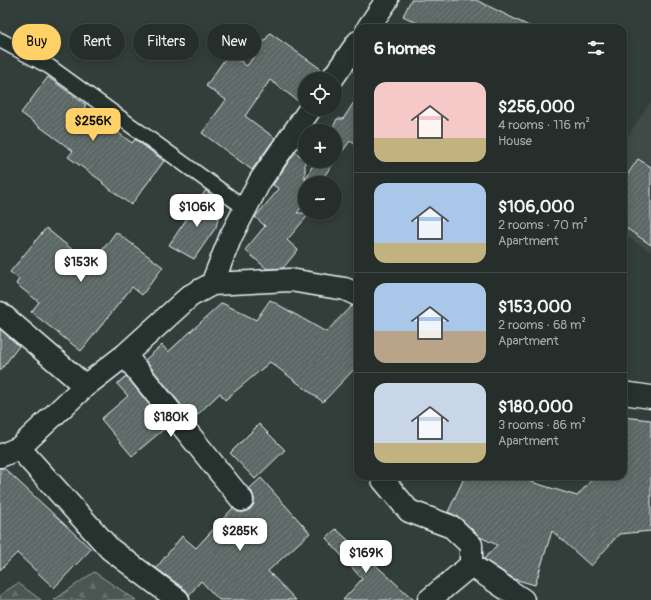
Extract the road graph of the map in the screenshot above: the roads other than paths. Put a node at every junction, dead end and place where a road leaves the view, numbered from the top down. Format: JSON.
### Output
{"nodes":[{"id":1,"x":387,"y":0,"type":"edge"},
{"id":2,"x":371,"y":24,"type":"edge"},
{"id":3,"x":0,"y":40,"type":"edge"},
{"id":4,"x":354,"y":48,"type":"edge"},
{"id":5,"x":337,"y":72,"type":"edge"},
{"id":6,"x":305,"y":116,"type":"edge"},
{"id":7,"x":245,"y":208,"type":"junction"},
{"id":8,"x":212,"y":284,"type":"junction"},
{"id":9,"x":354,"y":293,"type":"edge"},
{"id":10,"x":0,"y":313,"type":"edge"},
{"id":11,"x":125,"y":355,"type":"junction"},
{"id":12,"x":85,"y":386,"type":"junction"},
{"id":13,"x":627,"y":394,"type":"edge"},
{"id":14,"x":651,"y":397,"type":"edge"},
{"id":15,"x":9,"y":452,"type":"edge"},
{"id":16,"x":383,"y":480,"type":"edge"},
{"id":17,"x":242,"y":500,"type":"dead end"},
{"id":18,"x":471,"y":565,"type":"junction"},
{"id":19,"x":178,"y":600,"type":"edge"},
{"id":20,"x":429,"y":600,"type":"edge"},
{"id":21,"x":523,"y":600,"type":"edge"}],
"edges":[{"from":1,"to":2,"type":"street"},
{"from":3,"to":7,"type":"lane"},
{"from":4,"to":5,"type":"street"},
{"from":6,"to":7,"type":"street"},
{"from":7,"to":8,"type":"street"},
{"from":8,"to":9,"type":"street"},
{"from":8,"to":11,"type":"street"},
{"from":10,"to":12,"type":"street"},
{"from":11,"to":12,"type":"street"},
{"from":11,"to":17,"type":"street"},
{"from":12,"to":15,"type":"street"},
{"from":13,"to":14,"type":"street"},
{"from":15,"to":19,"type":"street"},
{"from":16,"to":18,"type":"street"},
{"from":18,"to":20,"type":"street"},
{"from":18,"to":21,"type":"street"}]}
